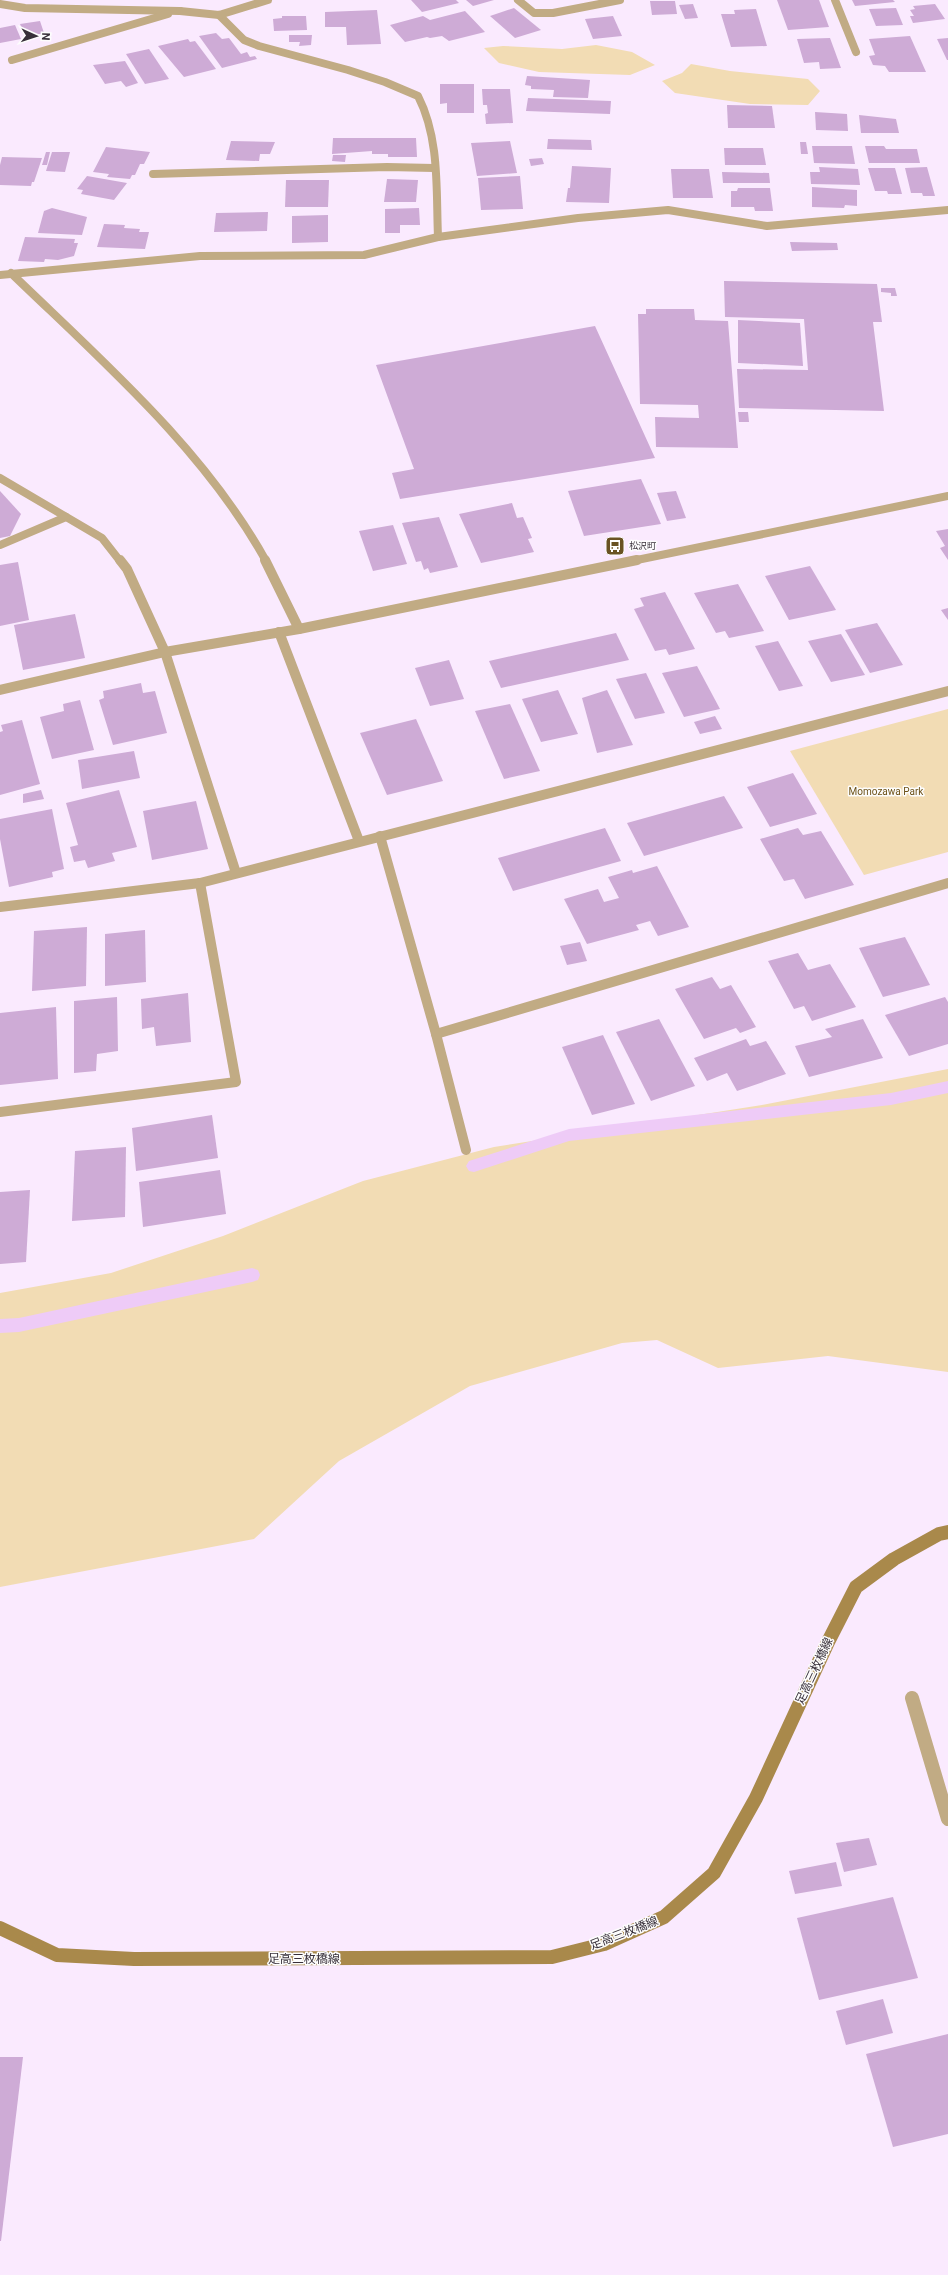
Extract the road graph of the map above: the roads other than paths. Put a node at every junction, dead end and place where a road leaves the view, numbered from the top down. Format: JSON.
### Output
{"nodes":[{"id":1,"x":268,"y":0,"type":"edge"},
{"id":2,"x":518,"y":0,"type":"edge"},
{"id":3,"x":620,"y":0,"type":"edge"},
{"id":4,"x":835,"y":0,"type":"edge"},
{"id":5,"x":0,"y":4,"type":"edge"},
{"id":6,"x":180,"y":11,"type":"junction"},
{"id":7,"x":219,"y":15,"type":"junction"},
{"id":8,"x":856,"y":52,"type":"dead end"},
{"id":9,"x":12,"y":60,"type":"dead end"},
{"id":10,"x":434,"y":168,"type":"junction"},
{"id":11,"x":153,"y":174,"type":"dead end"},
{"id":12,"x":948,"y":210,"type":"edge"},
{"id":13,"x":438,"y":237,"type":"junction"},
{"id":14,"x":11,"y":274,"type":"junction"},
{"id":15,"x":0,"y":275,"type":"edge"},
{"id":16,"x":0,"y":478,"type":"edge"},
{"id":17,"x":948,"y":496,"type":"edge"},
{"id":18,"x":66,"y":517,"type":"junction"},
{"id":19,"x":0,"y":545,"type":"edge"},
{"id":20,"x":299,"y":628,"type":"junction"},
{"id":21,"x":279,"y":632,"type":"junction"},
{"id":22,"x":165,"y":652,"type":"junction"},
{"id":23,"x":0,"y":690,"type":"edge"},
{"id":24,"x":948,"y":691,"type":"edge"},
{"id":25,"x":380,"y":836,"type":"junction"},
{"id":26,"x":359,"y":841,"type":"junction"},
{"id":27,"x":236,"y":873,"type":"junction"},
{"id":28,"x":200,"y":883,"type":"junction"},
{"id":29,"x":948,"y":883,"type":"edge"},
{"id":30,"x":0,"y":907,"type":"edge"},
{"id":31,"x":436,"y":1034,"type":"junction"},
{"id":32,"x":0,"y":1112,"type":"edge"},
{"id":33,"x":466,"y":1150,"type":"dead end"},
{"id":34,"x":948,"y":1532,"type":"edge"},
{"id":35,"x":912,"y":1698,"type":"dead end"},
{"id":36,"x":948,"y":1818,"type":"edge"},
{"id":37,"x":0,"y":1928,"type":"edge"}],
"edges":[{"from":1,"to":7,"type":"street"},
{"from":2,"to":3,"type":"street"},
{"from":4,"to":8,"type":"street"},
{"from":5,"to":6,"type":"street"},
{"from":6,"to":7,"type":"street"},
{"from":6,"to":9,"type":"street"},
{"from":7,"to":10,"type":"street"},
{"from":10,"to":11,"type":"street"},
{"from":10,"to":13,"type":"street"},
{"from":12,"to":13,"type":"street"},
{"from":13,"to":14,"type":"street"},
{"from":14,"to":15,"type":"street"},
{"from":14,"to":20,"type":"street"},
{"from":16,"to":18,"type":"street"},
{"from":17,"to":20,"type":"street"},
{"from":18,"to":19,"type":"street"},
{"from":18,"to":22,"type":"street"},
{"from":20,"to":21,"type":"street"},
{"from":21,"to":22,"type":"street"},
{"from":21,"to":26,"type":"street"},
{"from":22,"to":23,"type":"street"},
{"from":22,"to":27,"type":"street"},
{"from":24,"to":25,"type":"street"},
{"from":25,"to":26,"type":"street"},
{"from":25,"to":31,"type":"street"},
{"from":26,"to":27,"type":"street"},
{"from":27,"to":28,"type":"street"},
{"from":28,"to":30,"type":"street"},
{"from":28,"to":32,"type":"street"},
{"from":29,"to":31,"type":"street"},
{"from":31,"to":33,"type":"street"},
{"from":34,"to":37,"type":"main road","name":"足高三枚橋線"},
{"from":35,"to":36,"type":"street"}]}
